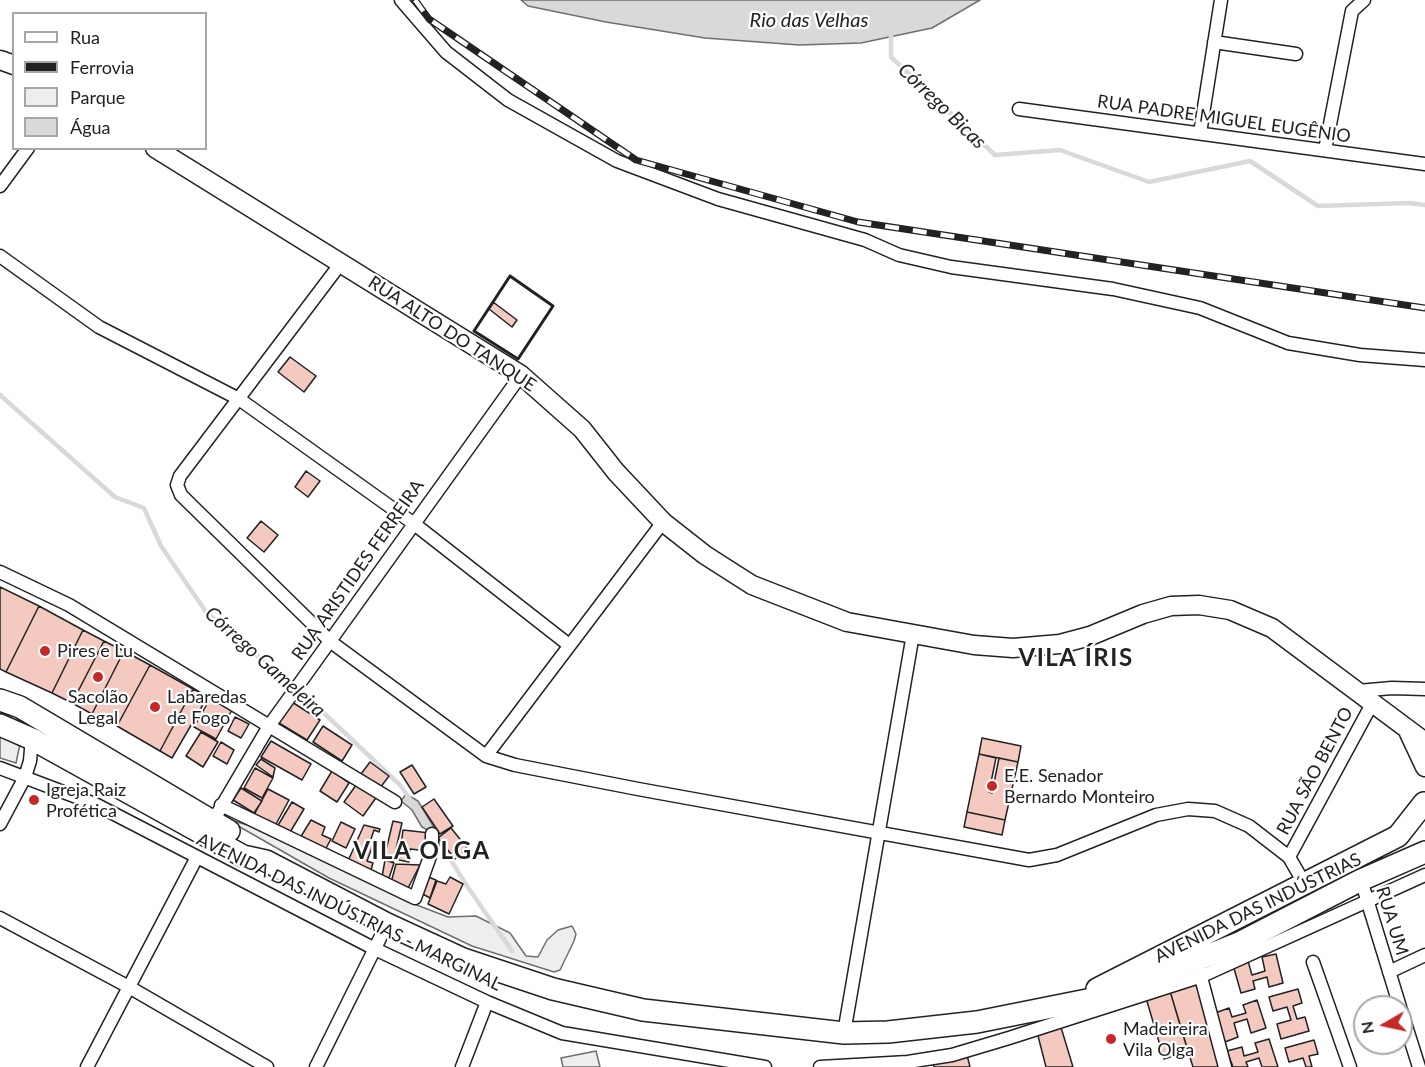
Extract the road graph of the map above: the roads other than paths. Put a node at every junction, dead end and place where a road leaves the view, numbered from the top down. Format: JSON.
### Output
{"nodes":[{"id":1,"x":401,"y":0,"type":"edge"},
{"id":2,"x":1221,"y":0,"type":"edge"},
{"id":3,"x":1364,"y":0,"type":"edge"},
{"id":4,"x":1214,"y":42,"type":"junction"},
{"id":5,"x":1296,"y":54,"type":"dead end"},
{"id":6,"x":1019,"y":109,"type":"dead end"},
{"id":7,"x":1200,"y":134,"type":"junction"},
{"id":8,"x":27,"y":150,"type":"edge"},
{"id":9,"x":158,"y":150,"type":"edge"},
{"id":10,"x":1325,"y":150,"type":"junction"},
{"id":11,"x":1425,"y":164,"type":"edge"},
{"id":12,"x":0,"y":186,"type":"edge"},
{"id":13,"x":0,"y":256,"type":"edge"},
{"id":14,"x":341,"y":263,"type":"junction"},
{"id":15,"x":1425,"y":360,"type":"edge"},
{"id":16,"x":521,"y":375,"type":"junction"},
{"id":17,"x":239,"y":399,"type":"junction"},
{"id":18,"x":663,"y":522,"type":"junction"},
{"id":19,"x":413,"y":523,"type":"junction"},
{"id":20,"x":0,"y":572,"type":"edge"},
{"id":21,"x":913,"y":634,"type":"junction"},
{"id":22,"x":331,"y":642,"type":"junction"},
{"id":23,"x":569,"y":645,"type":"junction"},
{"id":24,"x":1425,"y":689,"type":"edge"},
{"id":25,"x":1358,"y":691,"type":"junction"},
{"id":26,"x":0,"y":700,"type":"edge"},
{"id":27,"x":1373,"y":702,"type":"junction"},
{"id":28,"x":37,"y":716,"type":"junction"},
{"id":29,"x":0,"y":725,"type":"edge"},
{"id":30,"x":269,"y":726,"type":"junction"},
{"id":31,"x":1409,"y":732,"type":"junction"},
{"id":32,"x":32,"y":739,"type":"junction"},
{"id":33,"x":1425,"y":742,"type":"edge"},
{"id":34,"x":486,"y":756,"type":"junction"},
{"id":35,"x":1425,"y":767,"type":"edge"},
{"id":36,"x":0,"y":768,"type":"edge"},
{"id":37,"x":25,"y":777,"type":"junction"},
{"id":38,"x":395,"y":802,"type":"dead end"},
{"id":39,"x":1425,"y":809,"type":"edge"},
{"id":40,"x":217,"y":813,"type":"junction"},
{"id":41,"x":0,"y":824,"type":"edge"},
{"id":42,"x":878,"y":832,"type":"junction"},
{"id":43,"x":432,"y":834,"type":"dead end"},
{"id":44,"x":1425,"y":852,"type":"edge"},
{"id":45,"x":197,"y":857,"type":"junction"},
{"id":46,"x":1289,"y":857,"type":"junction"},
{"id":47,"x":266,"y":861,"type":"junction"},
{"id":48,"x":1425,"y":875,"type":"edge"},
{"id":49,"x":1361,"y":880,"type":"junction"},
{"id":50,"x":1304,"y":883,"type":"junction"},
{"id":51,"x":1367,"y":903,"type":"junction"},
{"id":52,"x":0,"y":918,"type":"edge"},
{"id":53,"x":387,"y":924,"type":"junction"},
{"id":54,"x":1189,"y":941,"type":"junction"},
{"id":55,"x":375,"y":949,"type":"junction"},
{"id":56,"x":1425,"y":956,"type":"edge"},
{"id":57,"x":1313,"y":962,"type":"dead end"},
{"id":58,"x":1199,"y":969,"type":"junction"},
{"id":59,"x":1389,"y":972,"type":"junction"},
{"id":60,"x":129,"y":987,"type":"junction"},
{"id":61,"x":1397,"y":995,"type":"edge"},
{"id":62,"x":487,"y":1002,"type":"junction"},
{"id":63,"x":1083,"y":1007,"type":"junction"},
{"id":64,"x":844,"y":1033,"type":"junction"},
{"id":65,"x":1413,"y":1047,"type":"edge"},
{"id":66,"x":87,"y":1067,"type":"edge"},
{"id":67,"x":267,"y":1067,"type":"edge"},
{"id":68,"x":316,"y":1067,"type":"edge"},
{"id":69,"x":462,"y":1067,"type":"edge"},
{"id":70,"x":765,"y":1067,"type":"edge"},
{"id":71,"x":820,"y":1067,"type":"edge"},
{"id":72,"x":1225,"y":1067,"type":"edge"},
{"id":73,"x":1350,"y":1067,"type":"edge"},
{"id":74,"x":1419,"y":1067,"type":"edge"}],
"edges":[{"from":1,"to":15,"type":"street"},
{"from":2,"to":4,"type":"street"},
{"from":3,"to":10,"type":"street"},
{"from":4,"to":5,"type":"street"},
{"from":4,"to":7,"type":"street"},
{"from":6,"to":7,"type":"street","name":"RUA PADRE MIGUEL EUGÊNIO"},
{"from":7,"to":10,"type":"street","name":"RUA PADRE MIGUEL EUGÊNIO"},
{"from":8,"to":12,"type":"street"},
{"from":9,"to":14,"type":"main road","name":"RUA ALTO DO TANQUE"},
{"from":10,"to":11,"type":"street","name":"RUA PADRE MIGUEL EUGÊNIO"},
{"from":13,"to":17,"type":"street"},
{"from":14,"to":16,"type":"main road","name":"RUA ALTO DO TANQUE"},
{"from":14,"to":17,"type":"street"},
{"from":16,"to":18,"type":"main road","name":"RUA ALTO DO TANQUE"},
{"from":16,"to":19,"type":"street","name":"RUA ARISTIDES FERREIRA"},
{"from":17,"to":19,"type":"street"},
{"from":17,"to":22,"type":"street"},
{"from":18,"to":21,"type":"main road","name":"RUA ALTO DO TANQUE"},
{"from":18,"to":23,"type":"street"},
{"from":19,"to":22,"type":"street","name":"RUA ARISTIDES FERREIRA"},
{"from":19,"to":23,"type":"street"},
{"from":20,"to":30,"type":"street"},
{"from":21,"to":25,"type":"main road","name":"RUA ALTO DO TANQUE"},
{"from":21,"to":42,"type":"street"},
{"from":22,"to":30,"type":"street","name":"RUA ARISTIDES FERREIRA"},
{"from":22,"to":34,"type":"street"},
{"from":23,"to":34,"type":"street"},
{"from":24,"to":25,"type":"street","name":"RUA SÃO BENTO"},
{"from":25,"to":27,"type":"main road","name":"RUA ALTO DO TANQUE"},
{"from":26,"to":28,"type":"highway","name":"AVENIDA DAS INDÚSTRIAS"},
{"from":27,"to":31,"type":"main road","name":"RUA ALTO DO TANQUE"},
{"from":27,"to":46,"type":"street","name":"RUA SÃO BENTO"},
{"from":28,"to":32,"type":"street"},
{"from":28,"to":40,"type":"highway","name":"AVENIDA DAS INDÚSTRIAS"},
{"from":29,"to":32,"type":"highway","name":"AVENIDA DAS INDÚSTRIAS"},
{"from":30,"to":38,"type":"street"},
{"from":30,"to":40,"type":"street","name":"RUA ARISTIDES FERREIRA"},
{"from":31,"to":33,"type":"main road","name":"RUA ALTO DO TANQUE"},
{"from":31,"to":35,"type":"main road","name":"RUA ALTO DO TANQUE"},
{"from":32,"to":37,"type":"street"},
{"from":32,"to":47,"type":"highway","name":"AVENIDA DAS INDÚSTRIAS"},
{"from":34,"to":42,"type":"street"},
{"from":36,"to":37,"type":"street","name":"AVENIDA DAS INDÚSTRIAS - MARGINAL"},
{"from":37,"to":41,"type":"street"},
{"from":37,"to":45,"type":"street","name":"AVENIDA DAS INDÚSTRIAS - MARGINAL"},
{"from":39,"to":50,"type":"highway","name":"AVENIDA DAS INDÚSTRIAS"},
{"from":40,"to":43,"type":"street"},
{"from":40,"to":47,"type":"highway","name":"AVENIDA DAS INDÚSTRIAS"},
{"from":42,"to":46,"type":"street"},
{"from":42,"to":64,"type":"street"},
{"from":44,"to":49,"type":"highway","name":"AVENIDA DAS INDÚSTRIAS"},
{"from":45,"to":55,"type":"street","name":"AVENIDA DAS INDÚSTRIAS - MARGINAL"},
{"from":45,"to":60,"type":"street"},
{"from":46,"to":50,"type":"street"},
{"from":47,"to":53,"type":"highway","name":"AVENIDA DAS INDÚSTRIAS"},
{"from":48,"to":51,"type":"street"},
{"from":49,"to":51,"type":"street","name":"RUA UM"},
{"from":49,"to":58,"type":"highway","name":"AVENIDA DAS INDÚSTRIAS"},
{"from":50,"to":54,"type":"highway","name":"AVENIDA DAS INDÚSTRIAS"},
{"from":51,"to":58,"type":"street"},
{"from":51,"to":59,"type":"street","name":"RUA UM"},
{"from":52,"to":60,"type":"street"},
{"from":53,"to":55,"type":"street"},
{"from":53,"to":64,"type":"highway","name":"AVENIDA DAS INDÚSTRIAS"},
{"from":54,"to":58,"type":"street"},
{"from":54,"to":63,"type":"highway","name":"AVENIDA DAS INDÚSTRIAS"},
{"from":55,"to":62,"type":"street","name":"AVENIDA DAS INDÚSTRIAS - MARGINAL"},
{"from":55,"to":68,"type":"street"},
{"from":56,"to":59,"type":"street"},
{"from":57,"to":73,"type":"street"},
{"from":58,"to":63,"type":"highway","name":"AVENIDA DAS INDÚSTRIAS"},
{"from":58,"to":72,"type":"street"},
{"from":59,"to":61,"type":"street","name":"RUA UM"},
{"from":60,"to":66,"type":"street"},
{"from":60,"to":67,"type":"street"},
{"from":62,"to":69,"type":"street"},
{"from":62,"to":70,"type":"street","name":"AVENIDA DAS INDÚSTRIAS - MARGINAL"},
{"from":63,"to":64,"type":"highway","name":"AVENIDA DAS INDÚSTRIAS"},
{"from":63,"to":71,"type":"street"},
{"from":65,"to":74,"type":"street","name":"RUA UM"}]}
